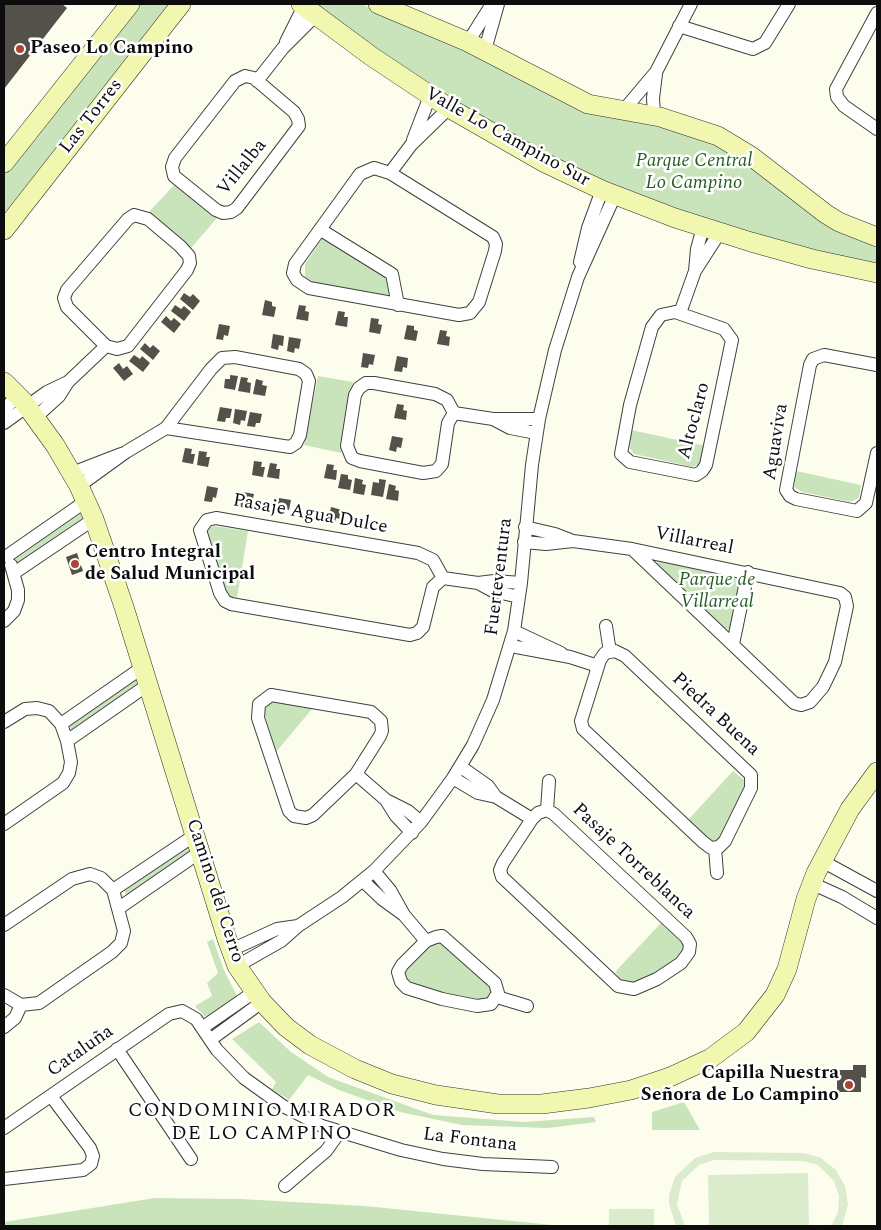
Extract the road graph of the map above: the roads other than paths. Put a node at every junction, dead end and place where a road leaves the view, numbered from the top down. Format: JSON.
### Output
{"nodes":[{"id":1,"x":130,"y":4,"type":"edge"},
{"id":2,"x":181,"y":4,"type":"edge"},
{"id":3,"x":378,"y":4,"type":"edge"},
{"id":4,"x":492,"y":4,"type":"edge"},
{"id":5,"x":498,"y":4,"type":"edge"},
{"id":6,"x":691,"y":4,"type":"edge"},
{"id":7,"x":789,"y":4,"type":"edge"},
{"id":8,"x":307,"y":8,"type":"edge"},
{"id":9,"x":877,"y":16,"type":"edge"},
{"id":10,"x":679,"y":26,"type":"junction"},
{"id":11,"x":468,"y":42,"type":"junction"},
{"id":12,"x":485,"y":50,"type":"junction"},
{"id":13,"x":656,"y":72,"type":"junction"},
{"id":14,"x":257,"y":80,"type":"junction"},
{"id":15,"x":430,"y":96,"type":"junction"},
{"id":16,"x":449,"y":108,"type":"junction"},
{"id":17,"x":623,"y":111,"type":"junction"},
{"id":18,"x":654,"y":116,"type":"junction"},
{"id":19,"x":877,"y":129,"type":"edge"},
{"id":20,"x":411,"y":145,"type":"junction"},
{"id":21,"x":4,"y":163,"type":"edge"},
{"id":22,"x":390,"y":173,"type":"junction"},
{"id":23,"x":609,"y":192,"type":"junction"},
{"id":24,"x":4,"y":230,"type":"edge"},
{"id":25,"x":321,"y":230,"type":"junction"},
{"id":26,"x":711,"y":230,"type":"junction"},
{"id":27,"x":877,"y":237,"type":"edge"},
{"id":28,"x":695,"y":271,"type":"junction"},
{"id":29,"x":877,"y":273,"type":"edge"},
{"id":30,"x":398,"y":304,"type":"junction"},
{"id":31,"x":680,"y":313,"type":"junction"},
{"id":32,"x":106,"y":346,"type":"junction"},
{"id":33,"x":877,"y":365,"type":"edge"},
{"id":34,"x":4,"y":382,"type":"edge"},
{"id":35,"x":27,"y":407,"type":"junction"},
{"id":36,"x":4,"y":409,"type":"edge"},
{"id":37,"x":454,"y":412,"type":"junction"},
{"id":38,"x":493,"y":419,"type":"junction"},
{"id":39,"x":539,"y":419,"type":"junction"},
{"id":40,"x":4,"y":423,"type":"edge"},
{"id":41,"x":166,"y":428,"type":"junction"},
{"id":42,"x":536,"y":433,"type":"junction"},
{"id":43,"x":877,"y":453,"type":"edge"},
{"id":44,"x":79,"y":487,"type":"junction"},
{"id":45,"x":94,"y":519,"type":"junction"},
{"id":46,"x":525,"y":527,"type":"junction"},
{"id":47,"x":573,"y":541,"type":"junction"},
{"id":48,"x":524,"y":542,"type":"junction"},
{"id":49,"x":632,"y":549,"type":"junction"},
{"id":50,"x":6,"y":553,"type":"edge"},
{"id":51,"x":748,"y":572,"type":"junction"},
{"id":52,"x":14,"y":573,"type":"junction"},
{"id":53,"x":443,"y":578,"type":"junction"},
{"id":54,"x":478,"y":583,"type":"junction"},
{"id":55,"x":521,"y":583,"type":"junction"},
{"id":56,"x":520,"y":597,"type":"junction"},
{"id":57,"x":4,"y":621,"type":"edge"},
{"id":58,"x":606,"y":626,"type":"dead end"},
{"id":59,"x":514,"y":632,"type":"junction"},
{"id":60,"x":733,"y":644,"type":"junction"},
{"id":61,"x":510,"y":646,"type":"junction"},
{"id":62,"x":610,"y":652,"type":"junction"},
{"id":63,"x":570,"y":657,"type":"junction"},
{"id":64,"x":598,"y":666,"type":"junction"},
{"id":65,"x":146,"y":675,"type":"junction"},
{"id":66,"x":4,"y":722,"type":"edge"},
{"id":67,"x":60,"y":724,"type":"junction"},
{"id":68,"x":67,"y":741,"type":"junction"},
{"id":69,"x":461,"y":767,"type":"junction"},
{"id":70,"x":877,"y":772,"type":"edge"},
{"id":71,"x":356,"y":774,"type":"junction"},
{"id":72,"x":453,"y":778,"type":"junction"},
{"id":73,"x":549,"y":781,"type":"dead end"},
{"id":74,"x":496,"y":796,"type":"junction"},
{"id":75,"x":386,"y":800,"type":"junction"},
{"id":76,"x":547,"y":810,"type":"junction"},
{"id":77,"x":532,"y":819,"type":"junction"},
{"id":78,"x":421,"y":822,"type":"junction"},
{"id":79,"x":4,"y":824,"type":"edge"},
{"id":80,"x":412,"y":833,"type":"junction"},
{"id":81,"x":198,"y":844,"type":"junction"},
{"id":82,"x":715,"y":848,"type":"junction"},
{"id":83,"x":822,"y":861,"type":"junction"},
{"id":84,"x":374,"y":871,"type":"junction"},
{"id":85,"x":717,"y":873,"type":"dead end"},
{"id":86,"x":363,"y":881,"type":"junction"},
{"id":87,"x":811,"y":883,"type":"junction"},
{"id":88,"x":113,"y":890,"type":"junction"},
{"id":89,"x":877,"y":891,"type":"edge"},
{"id":90,"x":119,"y":908,"type":"junction"},
{"id":91,"x":404,"y":915,"type":"junction"},
{"id":92,"x":877,"y":918,"type":"edge"},
{"id":93,"x":4,"y":926,"type":"edge"},
{"id":94,"x":426,"y":942,"type":"junction"},
{"id":95,"x":234,"y":958,"type":"junction"},
{"id":96,"x":4,"y":995,"type":"edge"},
{"id":97,"x":258,"y":997,"type":"junction"},
{"id":98,"x":497,"y":997,"type":"junction"},
{"id":99,"x":21,"y":1005,"type":"junction"},
{"id":100,"x":527,"y":1006,"type":"dead end"},
{"id":101,"x":182,"y":1011,"type":"joint"},
{"id":102,"x":4,"y":1027,"type":"edge"},
{"id":103,"x":202,"y":1028,"type":"junction"},
{"id":104,"x":210,"y":1040,"type":"junction"},
{"id":105,"x":118,"y":1049,"type":"junction"},
{"id":106,"x":51,"y":1096,"type":"junction"},
{"id":107,"x":4,"y":1128,"type":"edge"},
{"id":108,"x":339,"y":1133,"type":"junction"},
{"id":109,"x":191,"y":1159,"type":"dead end"},
{"id":110,"x":552,"y":1167,"type":"dead end"},
{"id":111,"x":4,"y":1179,"type":"edge"},
{"id":112,"x":285,"y":1186,"type":"dead end"}],
"edges":[{"from":1,"to":21,"type":"street"},
{"from":2,"to":24,"type":"street","name":"Las Torres"},
{"from":3,"to":11,"type":"street"},
{"from":4,"to":11,"type":"street"},
{"from":5,"to":12,"type":"street"},
{"from":6,"to":10,"type":"street"},
{"from":7,"to":10,"type":"street"},
{"from":8,"to":14,"type":"street"},
{"from":8,"to":15,"type":"street","name":"Valle Lo Campino Sur"},
{"from":9,"to":19,"type":"street"},
{"from":10,"to":13,"type":"street"},
{"from":11,"to":12,"type":"street"},
{"from":12,"to":17,"type":"street"},
{"from":13,"to":17,"type":"street"},
{"from":13,"to":18,"type":"street"},
{"from":14,"to":14,"type":"street","name":"Villalba"},
{"from":15,"to":16,"type":"street","name":"Valle Lo Campino Sur"},
{"from":15,"to":20,"type":"street"},
{"from":16,"to":20,"type":"street"},
{"from":16,"to":23,"type":"street","name":"Valle Lo Campino Sur"},
{"from":17,"to":18,"type":"street"},
{"from":18,"to":27,"type":"street"},
{"from":20,"to":22,"type":"street"},
{"from":22,"to":25,"type":"street"},
{"from":22,"to":30,"type":"street"},
{"from":23,"to":26,"type":"street","name":"Valle Lo Campino Sur"},
{"from":23,"to":39,"type":"street","name":"Fuerteventura"},
{"from":25,"to":30,"type":"street"},
{"from":25,"to":30,"type":"street"},
{"from":26,"to":28,"type":"street"},
{"from":26,"to":28,"type":"street"},
{"from":26,"to":29,"type":"street","name":"Valle Lo Campino Sur"},
{"from":28,"to":31,"type":"street"},
{"from":31,"to":31,"type":"street","name":"Altoclaro"},
{"from":32,"to":32,"type":"street"},
{"from":32,"to":35,"type":"street"},
{"from":33,"to":43,"type":"street","name":"Aguaviva"},
{"from":34,"to":35,"type":"street","name":"Camino del Cerro"},
{"from":35,"to":36,"type":"street"},
{"from":35,"to":40,"type":"street"},
{"from":35,"to":44,"type":"street","name":"Camino del Cerro"},
{"from":37,"to":37,"type":"street"},
{"from":37,"to":38,"type":"street"},
{"from":38,"to":39,"type":"street"},
{"from":38,"to":42,"type":"street"},
{"from":39,"to":42,"type":"street","name":"Fuerteventura"},
{"from":41,"to":41,"type":"street"},
{"from":41,"to":44,"type":"street"},
{"from":42,"to":46,"type":"street","name":"Fuerteventura"},
{"from":44,"to":45,"type":"street","name":"Camino del Cerro"},
{"from":44,"to":50,"type":"street"},
{"from":45,"to":52,"type":"street"},
{"from":45,"to":65,"type":"street","name":"Camino del Cerro"},
{"from":46,"to":47,"type":"street","name":"Villarreal"},
{"from":46,"to":48,"type":"street","name":"Fuerteventura"},
{"from":47,"to":48,"type":"street","name":"Villarreal"},
{"from":47,"to":49,"type":"street","name":"Villarreal"},
{"from":48,"to":55,"type":"street","name":"Fuerteventura"},
{"from":49,"to":51,"type":"street","name":"Villarreal"},
{"from":49,"to":60,"type":"street","name":"Villarreal"},
{"from":50,"to":52,"type":"street"},
{"from":51,"to":60,"type":"street","name":"Villarreal"},
{"from":51,"to":60,"type":"street","name":"Villarreal"},
{"from":52,"to":57,"type":"street"},
{"from":53,"to":53,"type":"street","name":"Pasaje Agua Dulce"},
{"from":53,"to":54,"type":"street"},
{"from":54,"to":55,"type":"street"},
{"from":54,"to":56,"type":"street"},
{"from":55,"to":56,"type":"street","name":"Fuerteventura"},
{"from":56,"to":59,"type":"street","name":"Fuerteventura"},
{"from":58,"to":62,"type":"street"},
{"from":59,"to":61,"type":"street","name":"Fuerteventura"},
{"from":59,"to":63,"type":"street"},
{"from":61,"to":63,"type":"street"},
{"from":61,"to":69,"type":"street","name":"Fuerteventura"},
{"from":62,"to":64,"type":"street"},
{"from":62,"to":82,"type":"street","name":"Piedra Buena"},
{"from":63,"to":64,"type":"street"},
{"from":64,"to":82,"type":"street"},
{"from":65,"to":67,"type":"street"},
{"from":65,"to":68,"type":"street"},
{"from":65,"to":81,"type":"street","name":"Camino del Cerro"},
{"from":66,"to":67,"type":"street"},
{"from":67,"to":68,"type":"street"},
{"from":68,"to":79,"type":"street"},
{"from":69,"to":72,"type":"street","name":"Fuerteventura"},
{"from":69,"to":74,"type":"street"},
{"from":70,"to":83,"type":"street","name":"Camino del Cerro"},
{"from":71,"to":71,"type":"street"},
{"from":71,"to":75,"type":"street"},
{"from":72,"to":74,"type":"street"},
{"from":72,"to":78,"type":"street","name":"Fuerteventura"},
{"from":73,"to":76,"type":"street"},
{"from":74,"to":77,"type":"street"},
{"from":75,"to":78,"type":"street"},
{"from":75,"to":80,"type":"street"},
{"from":76,"to":77,"type":"street","name":"Pasaje Torreblanca"},
{"from":76,"to":77,"type":"street","name":"Pasaje Torreblanca"},
{"from":78,"to":80,"type":"street","name":"Fuerteventura"},
{"from":80,"to":84,"type":"street","name":"Fuerteventura"},
{"from":81,"to":88,"type":"street"},
{"from":81,"to":90,"type":"street"},
{"from":81,"to":95,"type":"street","name":"Camino del Cerro"},
{"from":82,"to":85,"type":"street"},
{"from":83,"to":87,"type":"street","name":"Camino del Cerro"},
{"from":83,"to":89,"type":"street"},
{"from":84,"to":86,"type":"street","name":"Fuerteventura"},
{"from":84,"to":91,"type":"street"},
{"from":86,"to":91,"type":"street"},
{"from":86,"to":95,"type":"street","name":"Fuerteventura"},
{"from":87,"to":92,"type":"street"},
{"from":87,"to":97,"type":"street","name":"Camino del Cerro"},
{"from":88,"to":90,"type":"street"},
{"from":88,"to":93,"type":"street"},
{"from":90,"to":99,"type":"street"},
{"from":91,"to":94,"type":"street"},
{"from":94,"to":98,"type":"street"},
{"from":94,"to":98,"type":"street"},
{"from":95,"to":97,"type":"street","name":"Camino del Cerro"},
{"from":96,"to":99,"type":"street"},
{"from":97,"to":103,"type":"street"},
{"from":97,"to":104,"type":"street"},
{"from":98,"to":100,"type":"street"},
{"from":99,"to":102,"type":"street"},
{"from":101,"to":103,"type":"street","name":"La Fontana"},
{"from":101,"to":105,"type":"street","name":"Cataluña"},
{"from":103,"to":104,"type":"street","name":"La Fontana"},
{"from":104,"to":108,"type":"street","name":"La Fontana"},
{"from":105,"to":106,"type":"street","name":"Cataluña"},
{"from":105,"to":109,"type":"street"},
{"from":106,"to":107,"type":"street","name":"Cataluña"},
{"from":106,"to":111,"type":"street"},
{"from":108,"to":110,"type":"street","name":"La Fontana"},
{"from":108,"to":112,"type":"street"}]}
